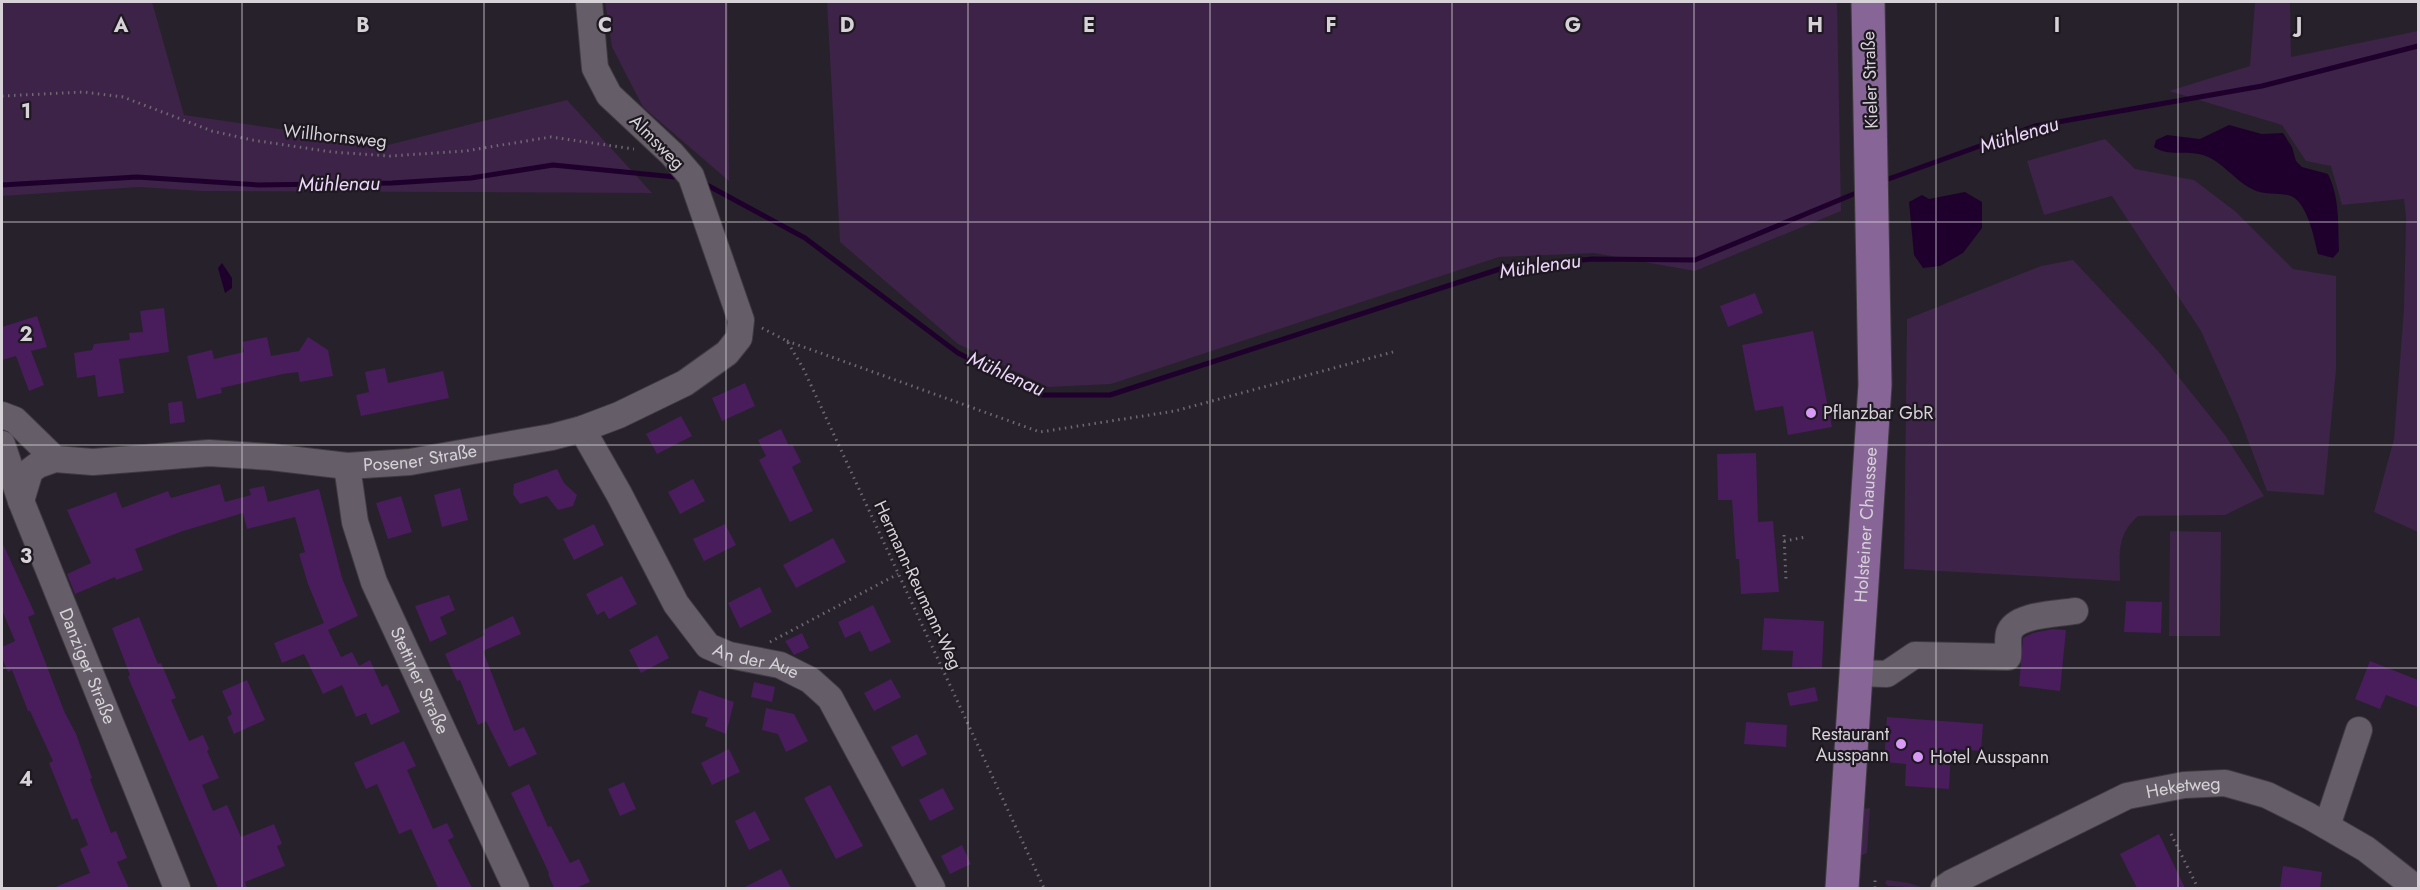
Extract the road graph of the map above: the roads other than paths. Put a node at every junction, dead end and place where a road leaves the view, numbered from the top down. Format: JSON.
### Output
{"nodes":[{"id":1,"x":589,"y":2,"type":"edge"},
{"id":2,"x":1868,"y":2,"type":"edge"},
{"id":3,"x":1872,"y":158,"type":"joint"},
{"id":4,"x":741,"y":320,"type":"joint"},
{"id":5,"x":2,"y":415,"type":"edge"},
{"id":6,"x":582,"y":429,"type":"junction"},
{"id":7,"x":2,"y":444,"type":"edge"},
{"id":8,"x":55,"y":459,"type":"junction"},
{"id":9,"x":347,"y":466,"type":"junction"},
{"id":10,"x":21,"y":501,"type":"junction"},
{"id":11,"x":2075,"y":611,"type":"dead end"},
{"id":12,"x":1856,"y":673,"type":"junction"},
{"id":13,"x":2359,"y":730,"type":"dead end"},
{"id":14,"x":2327,"y":826,"type":"junction"},
{"id":15,"x":177,"y":888,"type":"edge"},
{"id":16,"x":516,"y":888,"type":"edge"},
{"id":17,"x":931,"y":888,"type":"edge"},
{"id":18,"x":1842,"y":888,"type":"edge"},
{"id":19,"x":1944,"y":888,"type":"edge"},
{"id":20,"x":2416,"y":888,"type":"edge"}],
"edges":[{"from":1,"to":4,"type":"street","name":"Almsweg"},
{"from":2,"to":3,"type":"main road","name":"Kieler Straße"},
{"from":3,"to":12,"type":"main road","name":"Holsteiner Chaussee"},
{"from":4,"to":6,"type":"street","name":"Posener Straße"},
{"from":5,"to":8,"type":"street"},
{"from":6,"to":9,"type":"street","name":"Posener Straße"},
{"from":6,"to":17,"type":"street","name":"An der Aue"},
{"from":7,"to":10,"type":"street","name":"Danziger Straße"},
{"from":8,"to":9,"type":"street","name":"Posener Straße"},
{"from":8,"to":10,"type":"street"},
{"from":9,"to":16,"type":"street","name":"Stettiner Straße"},
{"from":10,"to":15,"type":"street","name":"Danziger Straße"},
{"from":11,"to":12,"type":"street"},
{"from":12,"to":18,"type":"main road","name":"Holsteiner Chaussee"},
{"from":13,"to":14,"type":"street"},
{"from":14,"to":19,"type":"street","name":"Heketweg"},
{"from":14,"to":20,"type":"street","name":"Heketweg"}]}
